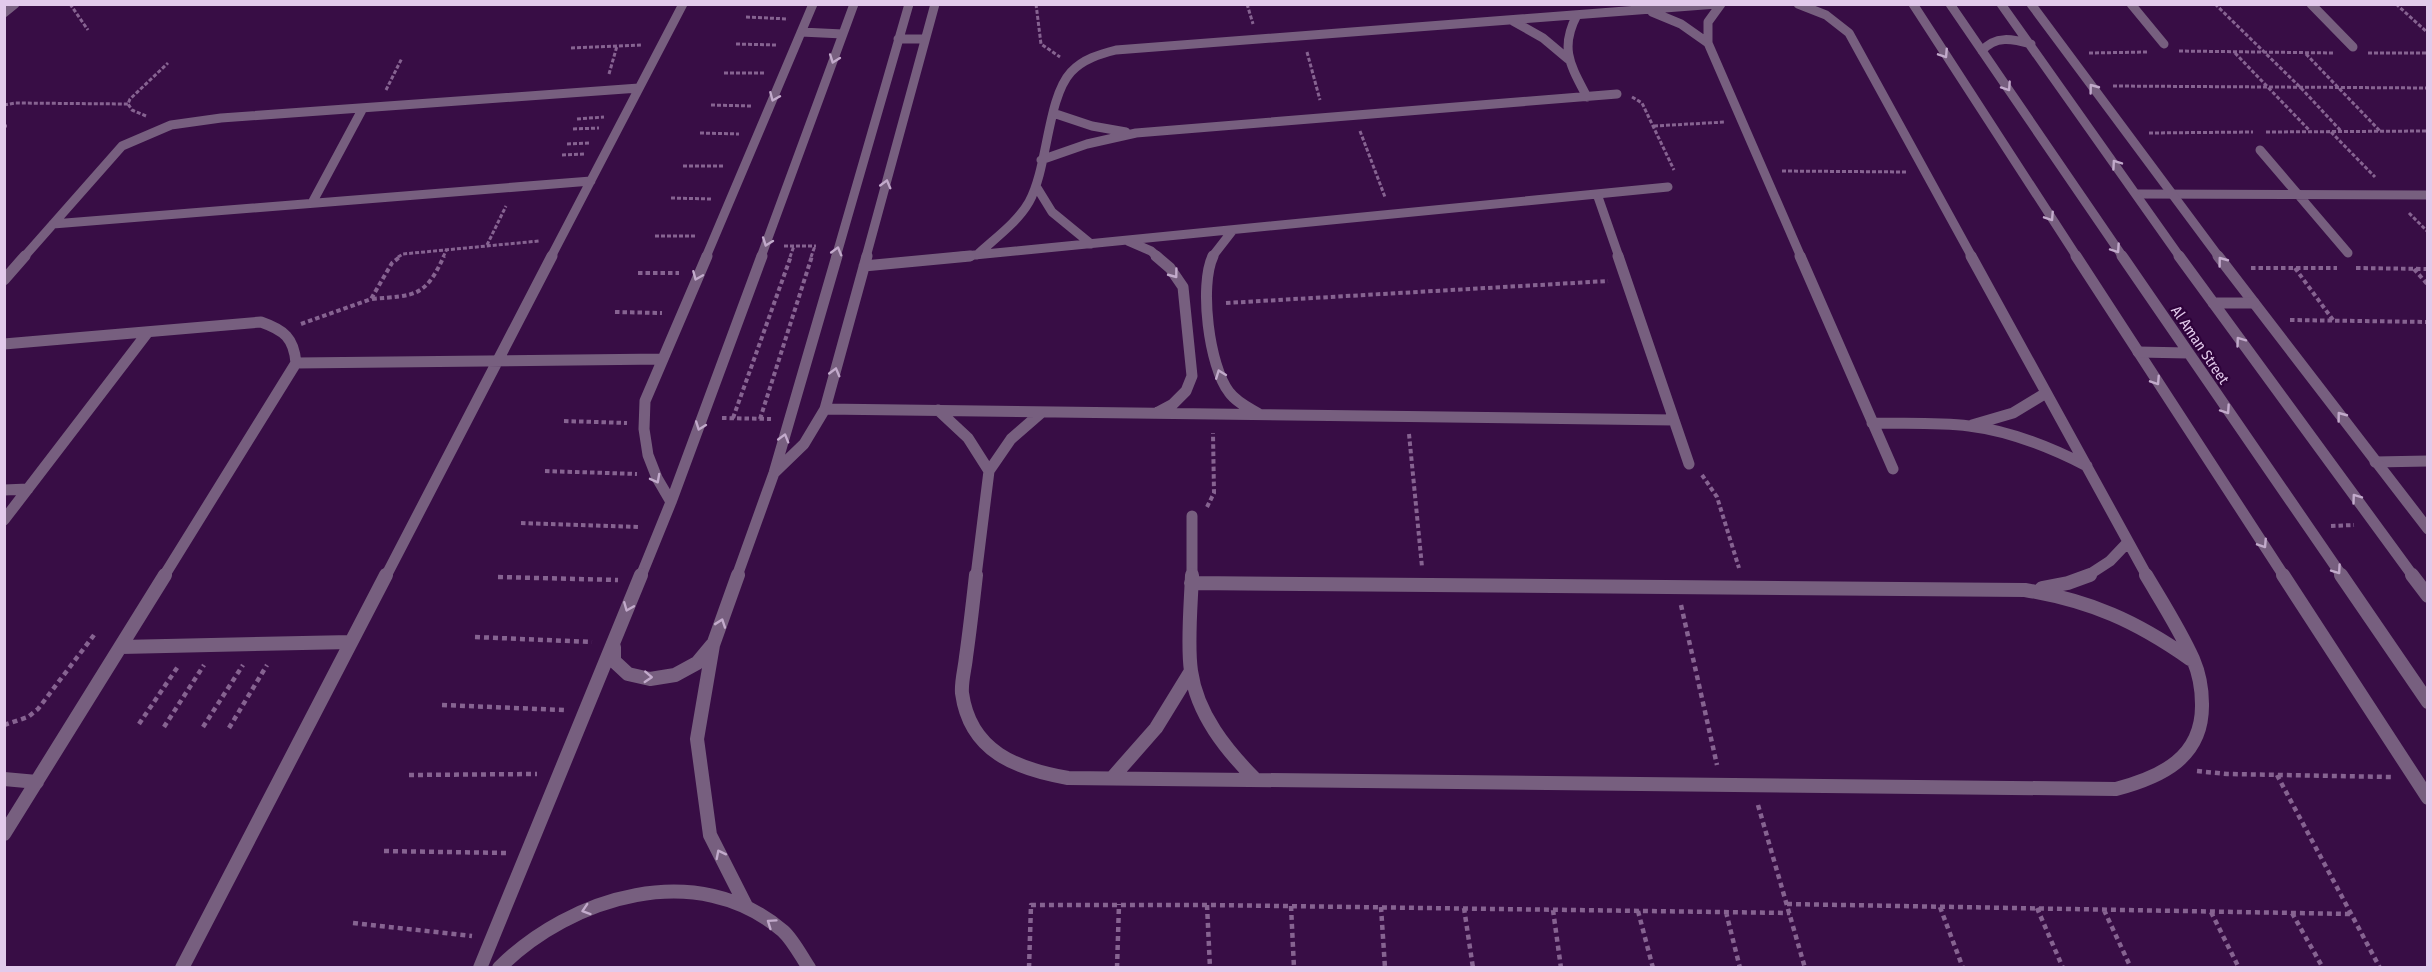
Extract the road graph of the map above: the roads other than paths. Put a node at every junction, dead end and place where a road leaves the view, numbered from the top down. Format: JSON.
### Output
{"nodes":[{"id":1,"x":15,"y":4,"type":"edge"},
{"id":2,"x":683,"y":4,"type":"edge"},
{"id":3,"x":813,"y":4,"type":"edge"},
{"id":4,"x":854,"y":4,"type":"edge"},
{"id":5,"x":909,"y":4,"type":"edge"},
{"id":6,"x":935,"y":4,"type":"edge"},
{"id":7,"x":1719,"y":4,"type":"edge"},
{"id":8,"x":1798,"y":4,"type":"edge"},
{"id":9,"x":1912,"y":4,"type":"edge"},
{"id":10,"x":1950,"y":4,"type":"edge"},
{"id":11,"x":2001,"y":4,"type":"edge"},
{"id":12,"x":2031,"y":4,"type":"edge"},
{"id":13,"x":2131,"y":4,"type":"edge"},
{"id":14,"x":2311,"y":4,"type":"edge"},
{"id":15,"x":1644,"y":10,"type":"junction"},
{"id":16,"x":4,"y":13,"type":"edge"},
{"id":17,"x":1576,"y":15,"type":"junction"},
{"id":18,"x":1511,"y":20,"type":"junction"},
{"id":19,"x":801,"y":33,"type":"junction"},
{"id":20,"x":843,"y":34,"type":"junction"},
{"id":21,"x":898,"y":39,"type":"junction"},
{"id":22,"x":925,"y":39,"type":"junction"},
{"id":23,"x":1708,"y":43,"type":"junction"},
{"id":24,"x":2031,"y":44,"type":"junction"},
{"id":25,"x":2164,"y":44,"type":"dead end"},
{"id":26,"x":2356,"y":50,"type":"road end"},
{"id":27,"x":1982,"y":51,"type":"junction"},
{"id":28,"x":1568,"y":59,"type":"junction"},
{"id":29,"x":639,"y":88,"type":"junction"},
{"id":30,"x":1617,"y":94,"type":"road end"},
{"id":31,"x":1587,"y":97,"type":"junction"},
{"id":32,"x":363,"y":108,"type":"junction"},
{"id":33,"x":1053,"y":113,"type":"junction"},
{"id":34,"x":1136,"y":133,"type":"junction"},
{"id":35,"x":2260,"y":150,"type":"dead end"},
{"id":36,"x":1041,"y":160,"type":"junction"},
{"id":37,"x":591,"y":181,"type":"junction"},
{"id":38,"x":1036,"y":186,"type":"junction"},
{"id":39,"x":1668,"y":188,"type":"road end"},
{"id":40,"x":1598,"y":194,"type":"junction"},
{"id":41,"x":2138,"y":194,"type":"junction"},
{"id":42,"x":2172,"y":194,"type":"junction"},
{"id":43,"x":2298,"y":195,"type":"junction"},
{"id":44,"x":2427,"y":195,"type":"edge"},
{"id":45,"x":312,"y":204,"type":"junction"},
{"id":46,"x":54,"y":224,"type":"junction"},
{"id":47,"x":1233,"y":230,"type":"junction"},
{"id":48,"x":1127,"y":240,"type":"junction"},
{"id":49,"x":1091,"y":244,"type":"junction"},
{"id":50,"x":2348,"y":253,"type":"dead end"},
{"id":51,"x":977,"y":255,"type":"junction"},
{"id":52,"x":864,"y":266,"type":"junction"},
{"id":53,"x":4,"y":280,"type":"edge"},
{"id":54,"x":2213,"y":303,"type":"junction"},
{"id":55,"x":2254,"y":303,"type":"junction"},
{"id":56,"x":147,"y":332,"type":"junction"},
{"id":57,"x":4,"y":344,"type":"edge"},
{"id":58,"x":2138,"y":352,"type":"junction"},
{"id":59,"x":2187,"y":353,"type":"junction"},
{"id":60,"x":663,"y":359,"type":"junction"},
{"id":61,"x":498,"y":361,"type":"junction"},
{"id":62,"x":296,"y":363,"type":"junction"},
{"id":63,"x":2046,"y":393,"type":"junction"},
{"id":64,"x":825,"y":409,"type":"junction"},
{"id":65,"x":938,"y":410,"type":"junction"},
{"id":66,"x":1042,"y":412,"type":"junction"},
{"id":67,"x":1155,"y":413,"type":"junction"},
{"id":68,"x":1260,"y":415,"type":"junction"},
{"id":69,"x":1674,"y":420,"type":"junction"},
{"id":70,"x":1872,"y":423,"type":"junction"},
{"id":71,"x":1968,"y":426,"type":"junction"},
{"id":72,"x":2427,"y":461,"type":"edge"},
{"id":73,"x":2375,"y":462,"type":"junction"},
{"id":74,"x":1689,"y":464,"type":"road end"},
{"id":75,"x":2087,"y":466,"type":"junction"},
{"id":76,"x":1893,"y":469,"type":"dead end"},
{"id":77,"x":989,"y":471,"type":"junction"},
{"id":78,"x":774,"y":473,"type":"junction"},
{"id":79,"x":28,"y":489,"type":"junction"},
{"id":80,"x":4,"y":490,"type":"edge"},
{"id":81,"x":671,"y":502,"type":"junction"},
{"id":82,"x":1191,"y":516,"type":"road end"},
{"id":83,"x":4,"y":520,"type":"edge"},
{"id":84,"x":2427,"y":529,"type":"edge"},
{"id":85,"x":2128,"y":542,"type":"junction"},
{"id":86,"x":1191,"y":583,"type":"junction"},
{"id":87,"x":2025,"y":590,"type":"junction"},
{"id":88,"x":2427,"y":596,"type":"edge"},
{"id":89,"x":351,"y":642,"type":"junction"},
{"id":90,"x":614,"y":643,"type":"junction"},
{"id":91,"x":713,"y":645,"type":"junction"},
{"id":92,"x":121,"y":647,"type":"junction"},
{"id":93,"x":2194,"y":661,"type":"junction"},
{"id":94,"x":1191,"y":671,"type":"junction"},
{"id":95,"x":2427,"y":702,"type":"edge"},
{"id":96,"x":1112,"y":778,"type":"junction"},
{"id":97,"x":4,"y":779,"type":"edge"},
{"id":98,"x":1256,"y":780,"type":"junction"},
{"id":99,"x":37,"y":782,"type":"junction"},
{"id":100,"x":2427,"y":798,"type":"edge"},
{"id":101,"x":4,"y":834,"type":"edge"},
{"id":102,"x":746,"y":906,"type":"junction"},
{"id":103,"x":182,"y":968,"type":"edge"},
{"id":104,"x":480,"y":968,"type":"edge"},
{"id":105,"x":499,"y":968,"type":"edge"},
{"id":106,"x":808,"y":968,"type":"edge"}],
"edges":[{"from":1,"to":16,"type":"street"},
{"from":2,"to":29,"type":"street"},
{"from":3,"to":19,"type":"street"},
{"from":4,"to":20,"type":"street"},
{"from":5,"to":21,"type":"street"},
{"from":6,"to":22,"type":"street"},
{"from":7,"to":15,"type":"street"},
{"from":7,"to":23,"type":"street"},
{"from":8,"to":63,"type":"street"},
{"from":9,"to":58,"type":"street","one_way":true},
{"from":10,"to":27,"type":"street","name":"Al Aman Street"},
{"from":11,"to":24,"type":"street"},
{"from":42,"to":12,"type":"street","one_way":true},
{"from":13,"to":25,"type":"street"},
{"from":14,"to":26,"type":"street"},
{"from":15,"to":17,"type":"street"},
{"from":15,"to":23,"type":"street"},
{"from":17,"to":18,"type":"street"},
{"from":17,"to":28,"type":"street"},
{"from":18,"to":28,"type":"street"},
{"from":18,"to":33,"type":"street"},
{"from":19,"to":20,"type":"street"},
{"from":19,"to":60,"type":"street","one_way":true},
{"from":20,"to":81,"type":"street","one_way":true},
{"from":21,"to":22,"type":"street"},
{"from":78,"to":21,"type":"street","one_way":true},
{"from":52,"to":22,"type":"street","one_way":true},
{"from":23,"to":70,"type":"street"},
{"from":24,"to":27,"type":"street"},
{"from":41,"to":24,"type":"street","one_way":true},
{"from":27,"to":59,"type":"street","name":"Al Aman Street","one_way":true},
{"from":28,"to":31,"type":"street"},
{"from":29,"to":32,"type":"street"},
{"from":29,"to":37,"type":"street"},
{"from":30,"to":31,"type":"street"},
{"from":31,"to":34,"type":"street"},
{"from":32,"to":45,"type":"street"},
{"from":32,"to":46,"type":"street"},
{"from":33,"to":34,"type":"street"},
{"from":33,"to":36,"type":"street"},
{"from":34,"to":36,"type":"street"},
{"from":35,"to":43,"type":"street"},
{"from":36,"to":38,"type":"street"},
{"from":37,"to":45,"type":"street"},
{"from":37,"to":61,"type":"street"},
{"from":38,"to":49,"type":"street"},
{"from":38,"to":51,"type":"street"},
{"from":39,"to":40,"type":"street"},
{"from":40,"to":47,"type":"street"},
{"from":40,"to":69,"type":"street"},
{"from":41,"to":42,"type":"street"},
{"from":41,"to":54,"type":"street"},
{"from":42,"to":43,"type":"street"},
{"from":55,"to":42,"type":"street","one_way":true},
{"from":43,"to":44,"type":"street"},
{"from":43,"to":50,"type":"street"},
{"from":45,"to":46,"type":"street"},
{"from":46,"to":53,"type":"street"},
{"from":47,"to":48,"type":"street"},
{"from":68,"to":47,"type":"street","one_way":true},
{"from":48,"to":49,"type":"street"},
{"from":48,"to":67,"type":"street","one_way":true},
{"from":49,"to":51,"type":"street"},
{"from":51,"to":52,"type":"street"},
{"from":64,"to":52,"type":"street","one_way":true},
{"from":54,"to":55,"type":"street"},
{"from":88,"to":54,"type":"street","one_way":true},
{"from":73,"to":55,"type":"street","one_way":true},
{"from":56,"to":57,"type":"street"},
{"from":56,"to":62,"type":"street"},
{"from":56,"to":79,"type":"street"},
{"from":58,"to":59,"type":"street"},
{"from":58,"to":100,"type":"street","one_way":true},
{"from":59,"to":95,"type":"street","name":"Al Aman Street","one_way":true},
{"from":60,"to":61,"type":"street"},
{"from":60,"to":81,"type":"street","one_way":true},
{"from":61,"to":62,"type":"street"},
{"from":61,"to":89,"type":"street"},
{"from":62,"to":92,"type":"street"},
{"from":63,"to":71,"type":"street"},
{"from":63,"to":75,"type":"street"},
{"from":64,"to":65,"type":"street"},
{"from":64,"to":78,"type":"street"},
{"from":65,"to":66,"type":"street"},
{"from":65,"to":77,"type":"street"},
{"from":66,"to":67,"type":"street"},
{"from":66,"to":77,"type":"street"},
{"from":67,"to":68,"type":"street"},
{"from":68,"to":69,"type":"street"},
{"from":69,"to":74,"type":"street"},
{"from":70,"to":71,"type":"street"},
{"from":70,"to":76,"type":"street"},
{"from":71,"to":75,"type":"street"},
{"from":72,"to":73,"type":"street"},
{"from":73,"to":84,"type":"street"},
{"from":75,"to":85,"type":"street"},
{"from":77,"to":96,"type":"street"},
{"from":91,"to":78,"type":"street","one_way":true},
{"from":79,"to":80,"type":"street"},
{"from":79,"to":83,"type":"street"},
{"from":81,"to":90,"type":"street","one_way":true},
{"from":82,"to":86,"type":"street"},
{"from":85,"to":87,"type":"street"},
{"from":85,"to":93,"type":"street"},
{"from":86,"to":87,"type":"street"},
{"from":86,"to":94,"type":"street"},
{"from":87,"to":93,"type":"street"},
{"from":89,"to":92,"type":"street"},
{"from":89,"to":103,"type":"street"},
{"from":90,"to":91,"type":"street","one_way":true},
{"from":90,"to":104,"type":"street"},
{"from":102,"to":91,"type":"street","one_way":true},
{"from":92,"to":99,"type":"street"},
{"from":93,"to":98,"type":"street"},
{"from":94,"to":96,"type":"street"},
{"from":94,"to":98,"type":"street"},
{"from":96,"to":98,"type":"street"},
{"from":97,"to":99,"type":"street"},
{"from":99,"to":101,"type":"street"},
{"from":102,"to":105,"type":"street","one_way":true},
{"from":106,"to":102,"type":"street","one_way":true}]}
